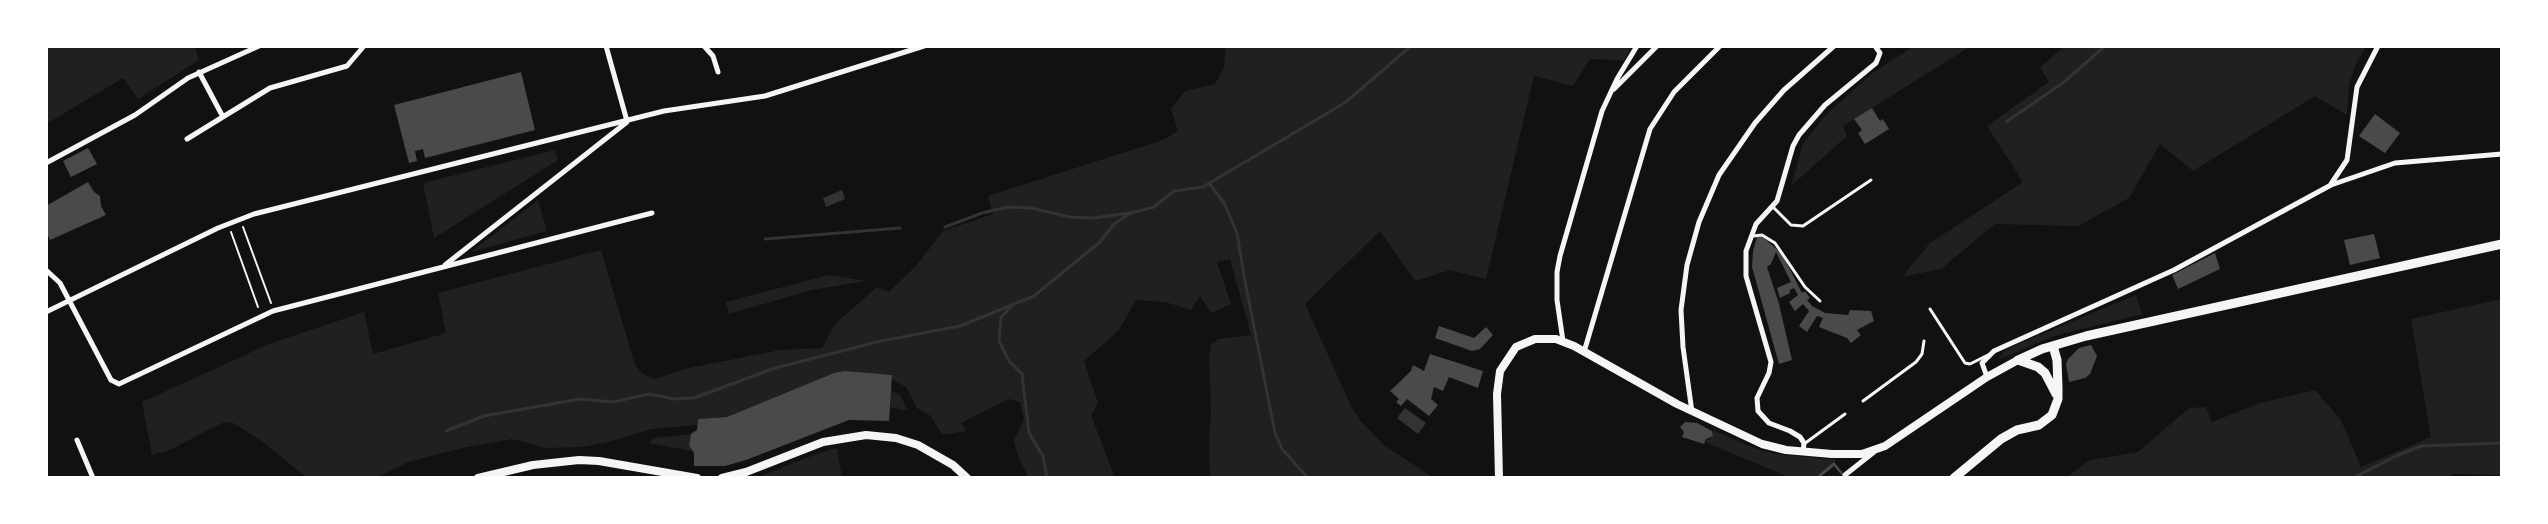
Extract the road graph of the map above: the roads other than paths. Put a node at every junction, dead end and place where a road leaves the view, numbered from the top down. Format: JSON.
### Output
{"nodes":[{"id":1,"x":259,"y":46,"type":"edge"},
{"id":2,"x":364,"y":46,"type":"edge"},
{"id":3,"x":606,"y":46,"type":"edge"},
{"id":4,"x":704,"y":46,"type":"edge"},
{"id":5,"x":924,"y":46,"type":"edge"},
{"id":6,"x":1637,"y":46,"type":"edge"},
{"id":7,"x":1657,"y":46,"type":"edge"},
{"id":8,"x":1720,"y":46,"type":"edge"},
{"id":9,"x":1834,"y":46,"type":"edge"},
{"id":10,"x":1876,"y":46,"type":"edge"},
{"id":11,"x":2378,"y":46,"type":"edge"},
{"id":12,"x":198,"y":72,"type":"junction"},
{"id":13,"x":718,"y":72,"type":"dead end"},
{"id":14,"x":1612,"y":91,"type":"junction"},
{"id":15,"x":223,"y":117,"type":"junction"},
{"id":16,"x":627,"y":121,"type":"junction"},
{"id":17,"x":187,"y":139,"type":"dead end"},
{"id":18,"x":2502,"y":154,"type":"edge"},
{"id":19,"x":46,"y":163,"type":"edge"},
{"id":20,"x":1871,"y":180,"type":"dead end"},
{"id":21,"x":2331,"y":185,"type":"junction"},
{"id":22,"x":1773,"y":208,"type":"junction"},
{"id":23,"x":652,"y":213,"type":"dead end"},
{"id":24,"x":1753,"y":236,"type":"junction"},
{"id":25,"x":2502,"y":244,"type":"edge"},
{"id":26,"x":443,"y":267,"type":"junction"},
{"id":27,"x":46,"y":270,"type":"edge"},
{"id":28,"x":69,"y":301,"type":"junction"},
{"id":29,"x":1820,"y":301,"type":"dead end"},
{"id":30,"x":1930,"y":309,"type":"dead end"},
{"id":31,"x":46,"y":312,"type":"edge"},
{"id":32,"x":1563,"y":341,"type":"junction"},
{"id":33,"x":1924,"y":341,"type":"dead end"},
{"id":34,"x":2052,"y":346,"type":"junction"},
{"id":35,"x":1584,"y":352,"type":"junction"},
{"id":36,"x":1990,"y":354,"type":"junction"},
{"id":37,"x":2018,"y":360,"type":"junction"},
{"id":38,"x":1987,"y":377,"type":"junction"},
{"id":39,"x":2058,"y":399,"type":"junction"},
{"id":40,"x":1863,"y":400,"type":"dead end"},
{"id":41,"x":1692,"y":412,"type":"junction"},
{"id":42,"x":1845,"y":414,"type":"dead end"},
{"id":43,"x":78,"y":440,"type":"dead end"},
{"id":44,"x":1803,"y":448,"type":"junction"},
{"id":45,"x":1876,"y":450,"type":"junction"},
{"id":46,"x":1844,"y":477,"type":"edge"},
{"id":47,"x":93,"y":478,"type":"edge"},
{"id":48,"x":478,"y":478,"type":"edge"},
{"id":49,"x":697,"y":478,"type":"edge"},
{"id":50,"x":722,"y":478,"type":"edge"},
{"id":51,"x":967,"y":478,"type":"edge"},
{"id":52,"x":1499,"y":478,"type":"edge"},
{"id":53,"x":1954,"y":478,"type":"edge"}],
"edges":[{"from":1,"to":12,"type":"street"},
{"from":2,"to":15,"type":"street"},
{"from":3,"to":16,"type":"street"},
{"from":4,"to":13,"type":"street"},
{"from":5,"to":16,"type":"street"},
{"from":6,"to":14,"type":"street"},
{"from":7,"to":14,"type":"street"},
{"from":8,"to":35,"type":"street"},
{"from":9,"to":41,"type":"street"},
{"from":10,"to":22,"type":"street"},
{"from":11,"to":21,"type":"street"},
{"from":12,"to":15,"type":"street"},
{"from":12,"to":19,"type":"street"},
{"from":14,"to":32,"type":"street"},
{"from":15,"to":17,"type":"street"},
{"from":16,"to":26,"type":"street"},
{"from":16,"to":28,"type":"street"},
{"from":18,"to":21,"type":"street"},
{"from":20,"to":22,"type":"lane"},
{"from":21,"to":36,"type":"street"},
{"from":22,"to":24,"type":"street"},
{"from":23,"to":26,"type":"street"},
{"from":24,"to":29,"type":"lane"},
{"from":24,"to":44,"type":"street"},
{"from":25,"to":34,"type":"main road"},
{"from":26,"to":28,"type":"street"},
{"from":27,"to":28,"type":"street"},
{"from":28,"to":31,"type":"street"},
{"from":30,"to":36,"type":"lane"},
{"from":32,"to":35,"type":"street"},
{"from":32,"to":52,"type":"street"},
{"from":33,"to":40,"type":"lane"},
{"from":34,"to":37,"type":"main road"},
{"from":34,"to":39,"type":"main road"},
{"from":35,"to":41,"type":"street"},
{"from":36,"to":38,"type":"street"},
{"from":37,"to":38,"type":"street"},
{"from":37,"to":39,"type":"main road"},
{"from":38,"to":45,"type":"street"},
{"from":39,"to":53,"type":"main road"},
{"from":41,"to":44,"type":"street"},
{"from":42,"to":44,"type":"lane"},
{"from":43,"to":47,"type":"street"},
{"from":44,"to":45,"type":"street"},
{"from":45,"to":46,"type":"street"},
{"from":48,"to":49,"type":"street"},
{"from":50,"to":51,"type":"street"}]}
